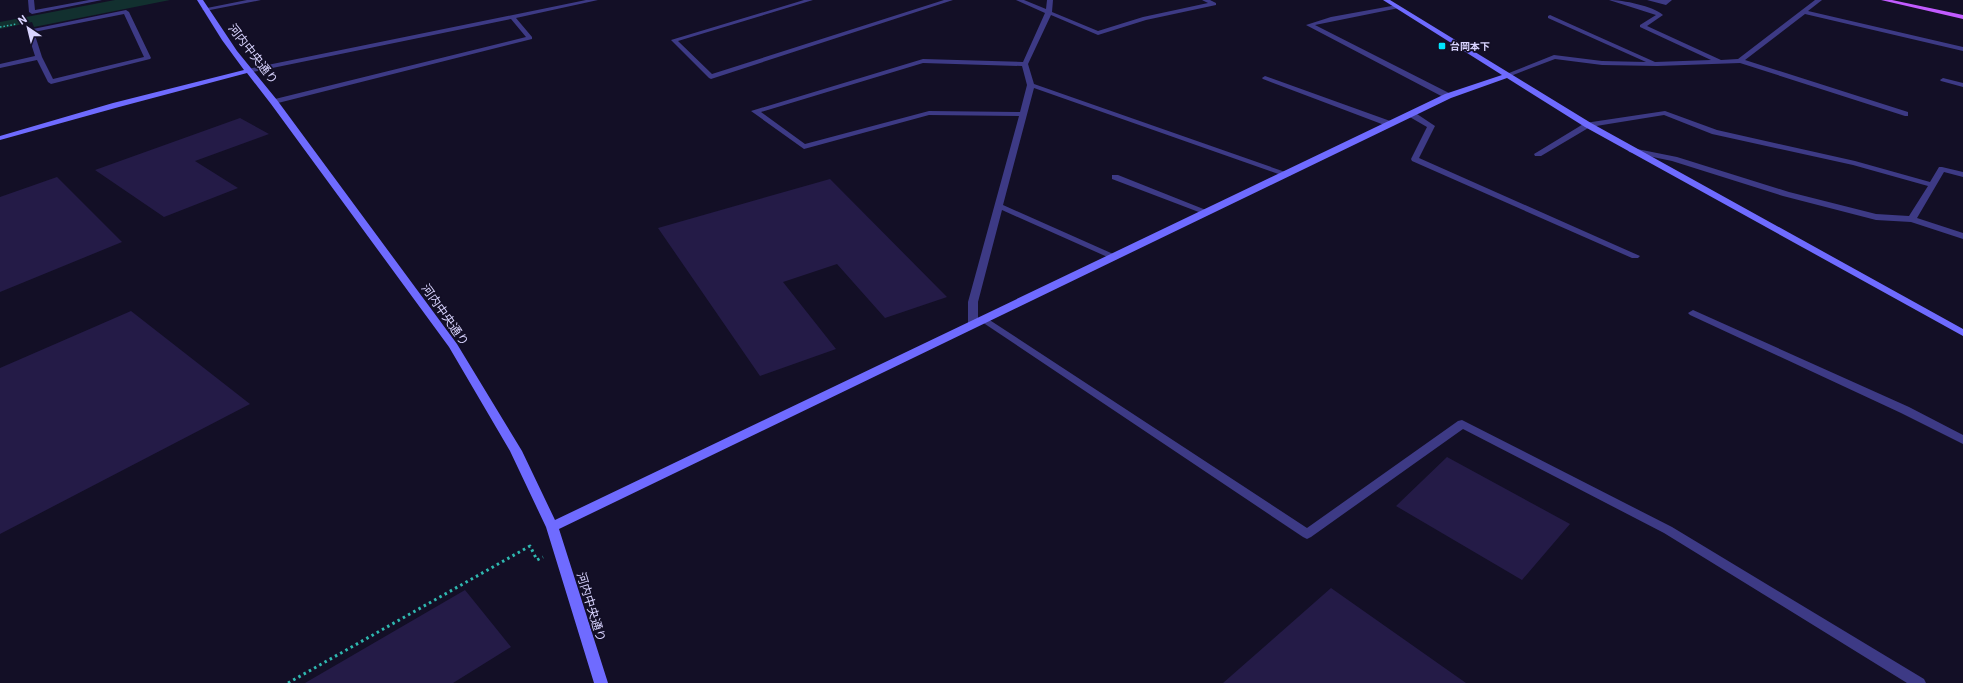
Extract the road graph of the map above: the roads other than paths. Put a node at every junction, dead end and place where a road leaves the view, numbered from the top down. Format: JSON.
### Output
{"nodes":[{"id":1,"x":31,"y":0,"type":"edge"},
{"id":2,"x":98,"y":0,"type":"edge"},
{"id":3,"x":200,"y":0,"type":"edge"},
{"id":4,"x":258,"y":0,"type":"edge"},
{"id":5,"x":595,"y":0,"type":"edge"},
{"id":6,"x":810,"y":0,"type":"edge"},
{"id":7,"x":950,"y":0,"type":"edge"},
{"id":8,"x":1018,"y":0,"type":"edge"},
{"id":9,"x":1050,"y":0,"type":"edge"},
{"id":10,"x":1205,"y":0,"type":"edge"},
{"id":11,"x":1386,"y":0,"type":"edge"},
{"id":12,"x":1612,"y":0,"type":"edge"},
{"id":13,"x":1650,"y":0,"type":"edge"},
{"id":14,"x":1669,"y":0,"type":"edge"},
{"id":15,"x":1819,"y":0,"type":"edge"},
{"id":16,"x":1884,"y":0,"type":"edge"},
{"id":17,"x":1397,"y":7,"type":"junction"},
{"id":18,"x":205,"y":9,"type":"junction"},
{"id":19,"x":1049,"y":12,"type":"junction"},
{"id":20,"x":1804,"y":12,"type":"junction"},
{"id":21,"x":512,"y":17,"type":"junction"},
{"id":22,"x":1550,"y":17,"type":"dead end"},
{"id":23,"x":1963,"y":17,"type":"edge"},
{"id":24,"x":1963,"y":49,"type":"edge"},
{"id":25,"x":39,"y":57,"type":"junction"},
{"id":26,"x":1740,"y":61,"type":"junction"},
{"id":27,"x":1721,"y":62,"type":"junction"},
{"id":28,"x":1025,"y":64,"type":"junction"},
{"id":29,"x":1657,"y":64,"type":"junction"},
{"id":30,"x":0,"y":66,"type":"edge"},
{"id":31,"x":248,"y":71,"type":"junction"},
{"id":32,"x":1506,"y":76,"type":"junction"},
{"id":33,"x":1265,"y":78,"type":"dead end"},
{"id":34,"x":1944,"y":80,"type":"dead end"},
{"id":35,"x":1031,"y":85,"type":"junction"},
{"id":36,"x":1963,"y":85,"type":"edge"},
{"id":37,"x":1448,"y":96,"type":"junction"},
{"id":38,"x":274,"y":102,"type":"junction"},
{"id":39,"x":1024,"y":114,"type":"junction"},
{"id":40,"x":1411,"y":114,"type":"junction"},
{"id":41,"x":1905,"y":114,"type":"dead end"},
{"id":42,"x":1390,"y":124,"type":"junction"},
{"id":43,"x":1588,"y":126,"type":"junction"},
{"id":44,"x":0,"y":138,"type":"edge"},
{"id":45,"x":1630,"y":150,"type":"junction"},
{"id":46,"x":1538,"y":154,"type":"dead end"},
{"id":47,"x":1287,"y":174,"type":"junction"},
{"id":48,"x":1963,"y":175,"type":"edge"},
{"id":49,"x":1115,"y":177,"type":"dead end"},
{"id":50,"x":1932,"y":185,"type":"junction"},
{"id":51,"x":999,"y":206,"type":"junction"},
{"id":52,"x":1207,"y":212,"type":"junction"},
{"id":53,"x":1912,"y":219,"type":"junction"},
{"id":54,"x":1963,"y":236,"type":"edge"},
{"id":55,"x":1635,"y":256,"type":"dead end"},
{"id":56,"x":1115,"y":257,"type":"junction"},
{"id":57,"x":1693,"y":313,"type":"dead end"},
{"id":58,"x":985,"y":320,"type":"junction"},
{"id":59,"x":973,"y":325,"type":"junction"},
{"id":60,"x":1963,"y":333,"type":"edge"},
{"id":61,"x":1963,"y":440,"type":"edge"},
{"id":62,"x":552,"y":527,"type":"junction"},
{"id":63,"x":601,"y":683,"type":"edge"},
{"id":64,"x":1919,"y":683,"type":"edge"}],
"edges":[{"from":1,"to":2,"type":"street"},
{"from":3,"to":18,"type":"street","name":"河内中央通り"},
{"from":4,"to":18,"type":"street"},
{"from":5,"to":21,"type":"street"},
{"from":6,"to":7,"type":"street"},
{"from":8,"to":19,"type":"street"},
{"from":9,"to":19,"type":"street"},
{"from":10,"to":19,"type":"street"},
{"from":11,"to":17,"type":"street"},
{"from":12,"to":27,"type":"street"},
{"from":13,"to":14,"type":"street"},
{"from":15,"to":20,"type":"street"},
{"from":16,"to":23,"type":"main road"},
{"from":17,"to":32,"type":"street"},
{"from":17,"to":37,"type":"street"},
{"from":18,"to":31,"type":"street","name":"河内中央通り"},
{"from":19,"to":28,"type":"street"},
{"from":20,"to":24,"type":"street"},
{"from":20,"to":26,"type":"street"},
{"from":21,"to":31,"type":"street"},
{"from":21,"to":38,"type":"street"},
{"from":22,"to":29,"type":"street"},
{"from":25,"to":25,"type":"street"},
{"from":25,"to":30,"type":"street"},
{"from":26,"to":27,"type":"street"},
{"from":26,"to":41,"type":"street"},
{"from":27,"to":29,"type":"street"},
{"from":28,"to":35,"type":"street"},
{"from":28,"to":39,"type":"street"},
{"from":29,"to":32,"type":"street"},
{"from":31,"to":38,"type":"street","name":"河内中央通り"},
{"from":31,"to":44,"type":"street"},
{"from":32,"to":37,"type":"street"},
{"from":32,"to":43,"type":"street"},
{"from":33,"to":42,"type":"street"},
{"from":34,"to":36,"type":"street"},
{"from":35,"to":39,"type":"street"},
{"from":35,"to":47,"type":"street"},
{"from":37,"to":40,"type":"street"},
{"from":38,"to":62,"type":"street","name":"河内中央通り"},
{"from":39,"to":51,"type":"street"},
{"from":40,"to":42,"type":"street"},
{"from":40,"to":55,"type":"street"},
{"from":42,"to":47,"type":"street"},
{"from":43,"to":45,"type":"street"},
{"from":43,"to":46,"type":"street"},
{"from":43,"to":50,"type":"street"},
{"from":45,"to":53,"type":"street"},
{"from":45,"to":60,"type":"street"},
{"from":47,"to":52,"type":"street"},
{"from":48,"to":50,"type":"street"},
{"from":49,"to":52,"type":"street"},
{"from":50,"to":53,"type":"street"},
{"from":51,"to":56,"type":"street"},
{"from":51,"to":59,"type":"street"},
{"from":52,"to":56,"type":"street"},
{"from":53,"to":54,"type":"street"},
{"from":56,"to":58,"type":"street"},
{"from":57,"to":61,"type":"street"},
{"from":58,"to":59,"type":"street"},
{"from":58,"to":64,"type":"street"},
{"from":59,"to":62,"type":"street"},
{"from":62,"to":63,"type":"street","name":"河内中央通り"}]}
